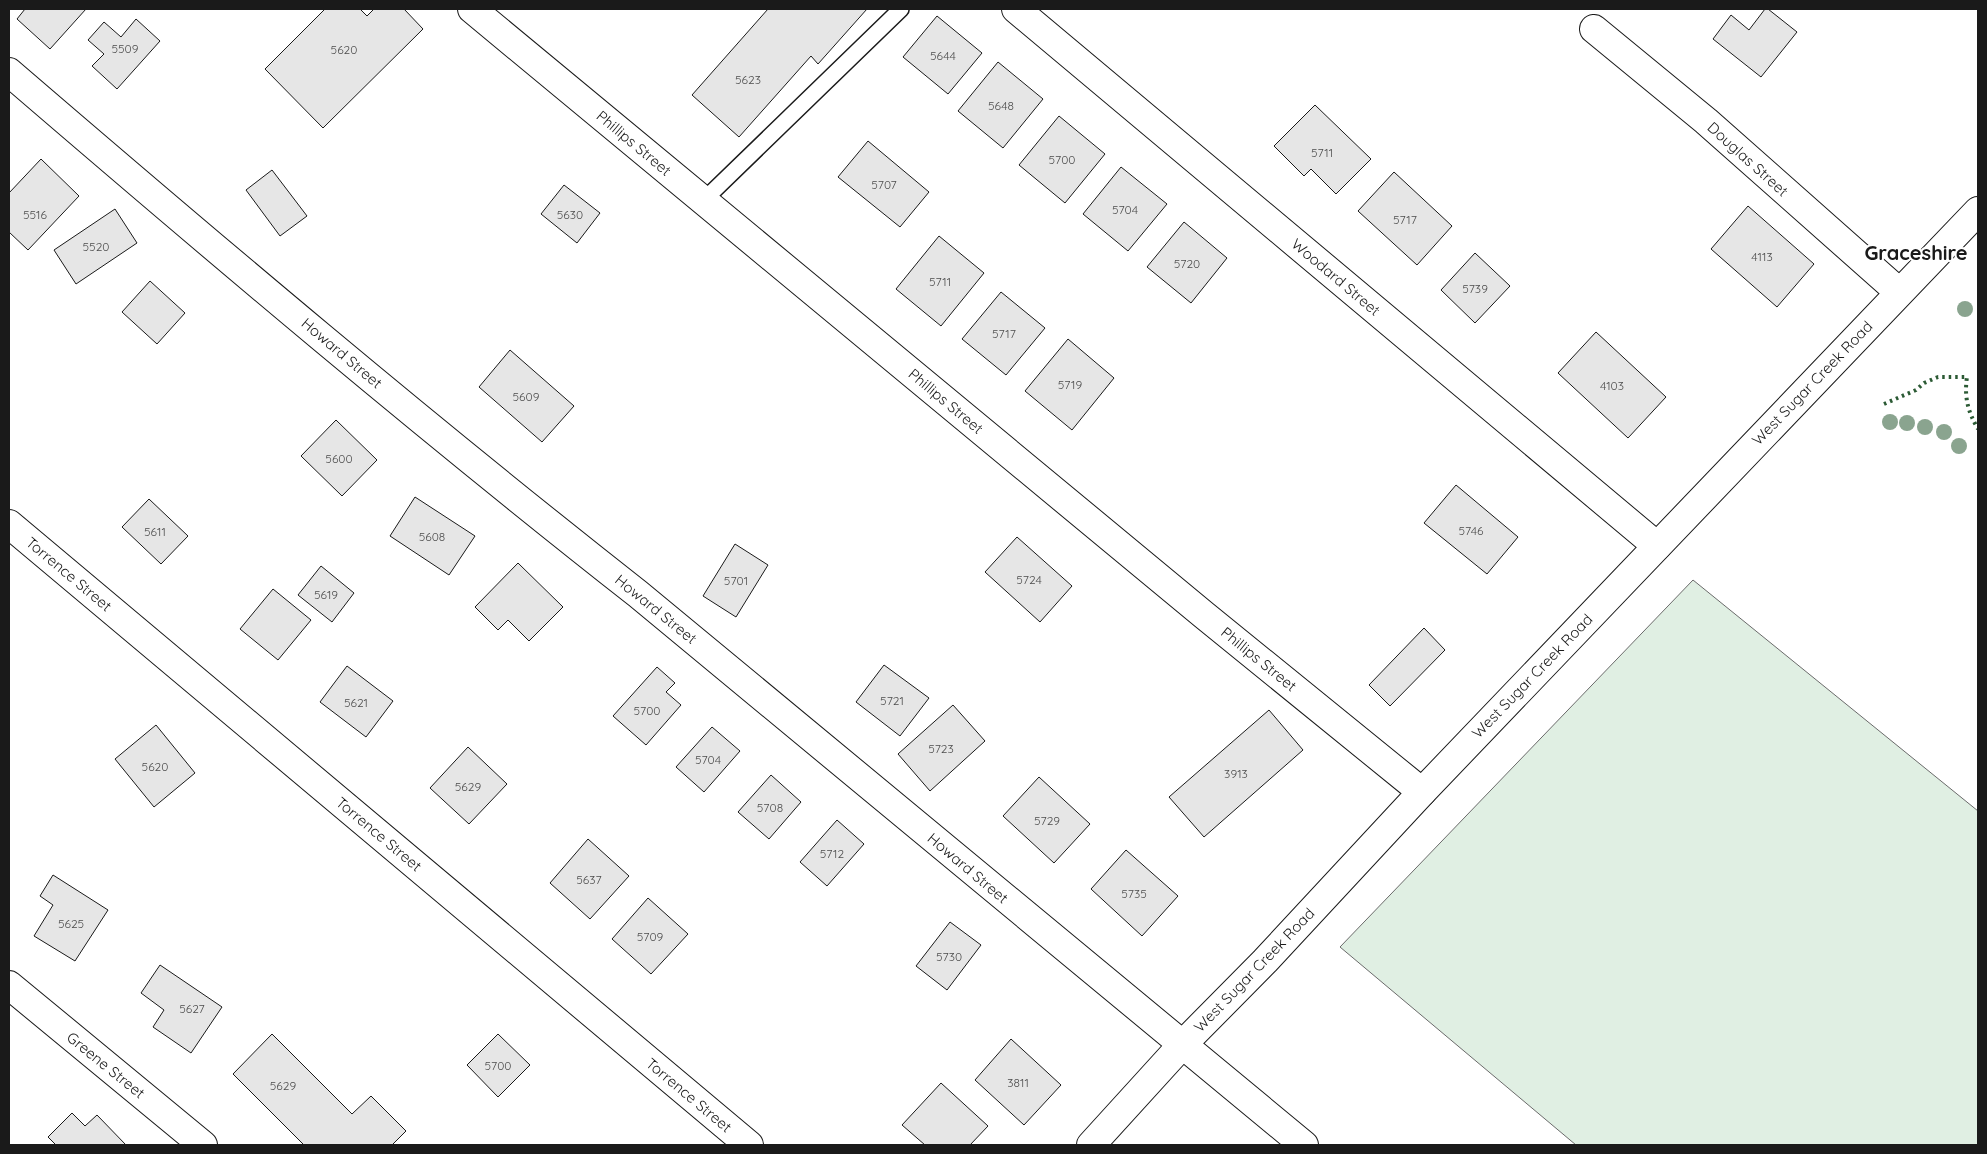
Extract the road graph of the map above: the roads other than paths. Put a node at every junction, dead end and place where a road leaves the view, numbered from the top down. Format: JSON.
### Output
{"nodes":[{"id":1,"x":472,"y":9,"type":"edge"},
{"id":2,"x":901,"y":9,"type":"edge"},
{"id":3,"x":1016,"y":9,"type":"edge"},
{"id":4,"x":1594,"y":29,"type":"dead end"},
{"id":5,"x":9,"y":72,"type":"edge"},
{"id":6,"x":703,"y":201,"type":"junction"},
{"id":7,"x":1978,"y":211,"type":"edge"},
{"id":8,"x":1899,"y":292,"type":"junction"},
{"id":9,"x":9,"y":524,"type":"edge"},
{"id":10,"x":1657,"y":546,"type":"junction"},
{"id":11,"x":1422,"y":792,"type":"junction"},
{"id":12,"x":9,"y":985,"type":"edge"},
{"id":13,"x":1182,"y":1045,"type":"junction"},
{"id":14,"x":203,"y":1145,"type":"edge"},
{"id":15,"x":749,"y":1145,"type":"edge"},
{"id":16,"x":1091,"y":1145,"type":"edge"},
{"id":17,"x":1304,"y":1145,"type":"edge"}],
"edges":[{"from":1,"to":6,"type":"street","name":"Phillips Street"},
{"from":2,"to":6,"type":"lane"},
{"from":3,"to":10,"type":"street","name":"Woodard Street"},
{"from":4,"to":8,"type":"street","name":"Douglas Street"},
{"from":5,"to":13,"type":"street","name":"Howard Street"},
{"from":6,"to":11,"type":"street","name":"Phillips Street"},
{"from":7,"to":8,"type":"street","name":"West Sugar Creek Road"},
{"from":8,"to":10,"type":"street","name":"West Sugar Creek Road"},
{"from":9,"to":15,"type":"street","name":"Torrence Street"},
{"from":10,"to":11,"type":"street","name":"West Sugar Creek Road"},
{"from":11,"to":13,"type":"street","name":"West Sugar Creek Road"},
{"from":12,"to":14,"type":"street","name":"Greene Street"},
{"from":13,"to":16,"type":"street","name":"West Sugar Creek Road"},
{"from":13,"to":17,"type":"street","name":"Howard Street"}]}
